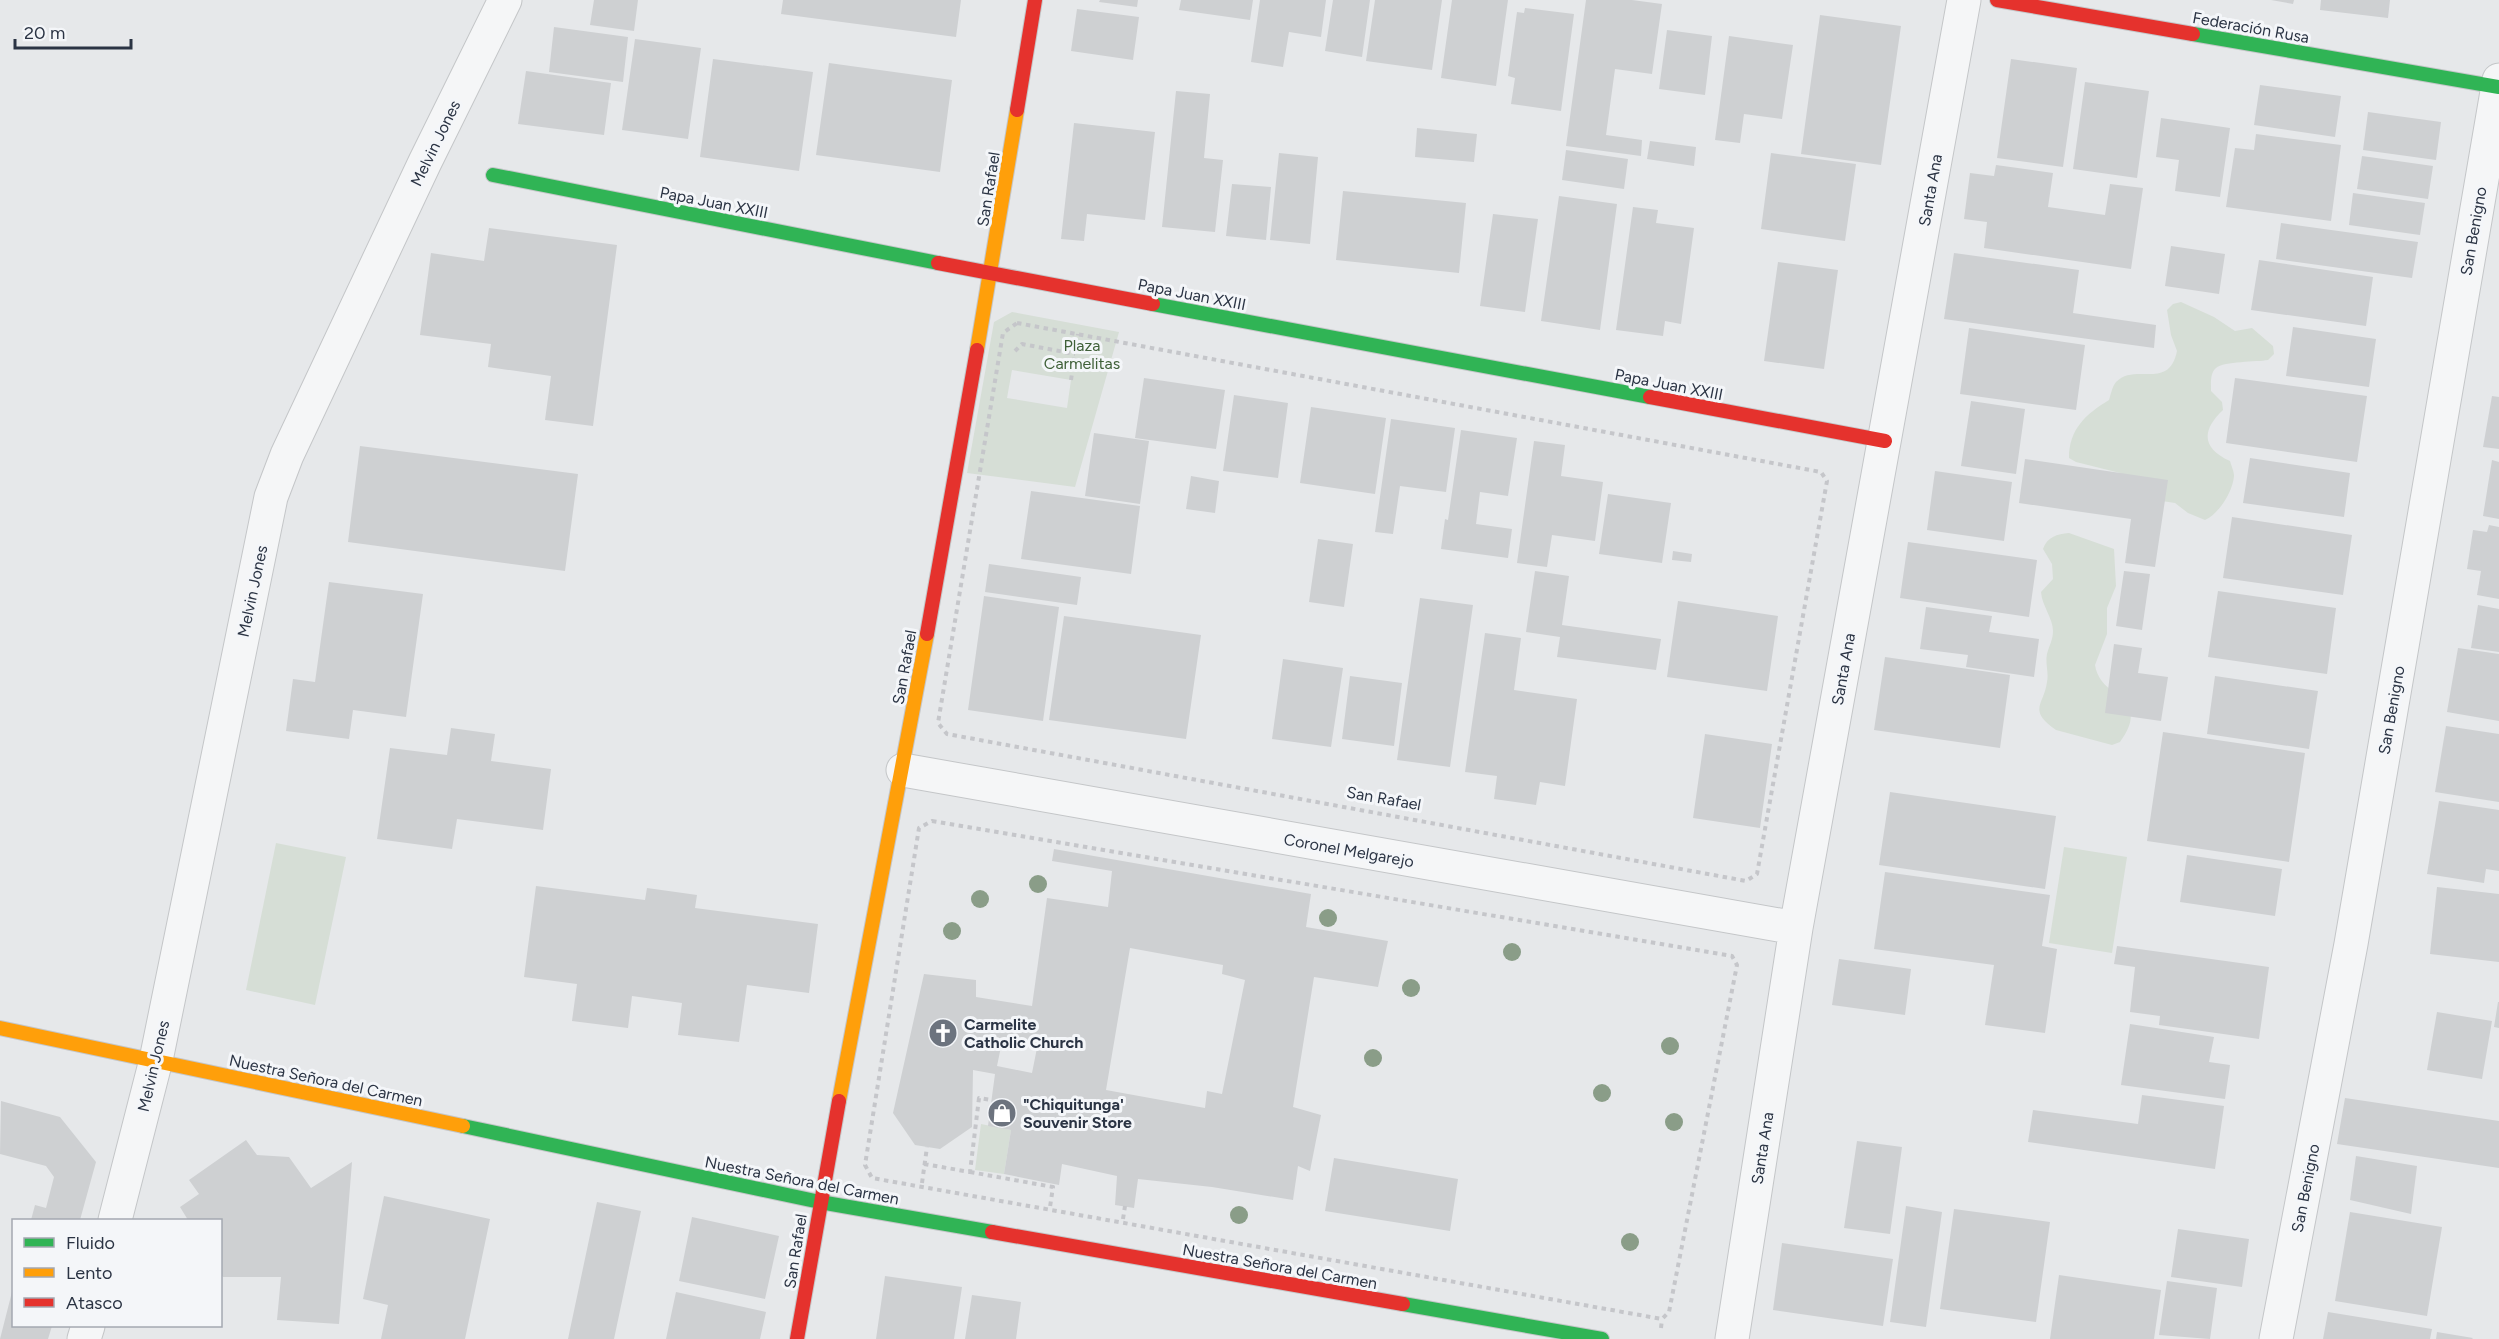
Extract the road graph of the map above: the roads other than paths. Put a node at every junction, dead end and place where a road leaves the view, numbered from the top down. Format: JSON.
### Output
{"nodes":[{"id":1,"x":505,"y":0,"type":"edge"},
{"id":2,"x":1035,"y":0,"type":"edge"},
{"id":3,"x":1964,"y":0,"type":"edge"},
{"id":4,"x":1998,"y":0,"type":"edge"},
{"id":5,"x":2499,"y":84,"type":"edge"},
{"id":6,"x":493,"y":175,"type":"dead end"},
{"id":7,"x":992,"y":273,"type":"junction"},
{"id":8,"x":1885,"y":441,"type":"junction"},
{"id":9,"x":903,"y":770,"type":"junction"},
{"id":10,"x":1796,"y":928,"type":"junction"},
{"id":11,"x":0,"y":1028,"type":"edge"},
{"id":12,"x":156,"y":1060,"type":"junction"},
{"id":13,"x":820,"y":1202,"type":"junction"},
{"id":14,"x":116,"y":1219,"type":"edge"},
{"id":15,"x":797,"y":1339,"type":"edge"},
{"id":16,"x":1602,"y":1339,"type":"edge"},
{"id":17,"x":1732,"y":1339,"type":"edge"},
{"id":18,"x":2276,"y":1339,"type":"edge"}],
"edges":[{"from":1,"to":12,"type":"street","name":"Melvin Jones"},
{"from":2,"to":7,"type":"street","name":"San Rafael"},
{"from":3,"to":8,"type":"street","name":"Santa Ana"},
{"from":4,"to":5,"type":"street","name":"Federación Rusa"},
{"from":5,"to":18,"type":"street","name":"San Benigno"},
{"from":6,"to":7,"type":"street","name":"Papa Juan XXIII"},
{"from":7,"to":8,"type":"street","name":"Papa Juan XXIII"},
{"from":7,"to":9,"type":"street","name":"San Rafael"},
{"from":8,"to":10,"type":"street","name":"Santa Ana"},
{"from":9,"to":10,"type":"street","name":"Coronel Melgarejo"},
{"from":9,"to":13,"type":"street","name":"San Rafael"},
{"from":10,"to":17,"type":"street","name":"Santa Ana"},
{"from":11,"to":12,"type":"street","name":"Nuestra Señora del Carmen"},
{"from":12,"to":13,"type":"street","name":"Nuestra Señora del Carmen"},
{"from":12,"to":14,"type":"street","name":"Melvin Jones"},
{"from":13,"to":15,"type":"street","name":"San Rafael"},
{"from":13,"to":16,"type":"street","name":"Nuestra Señora del Carmen"}]}
